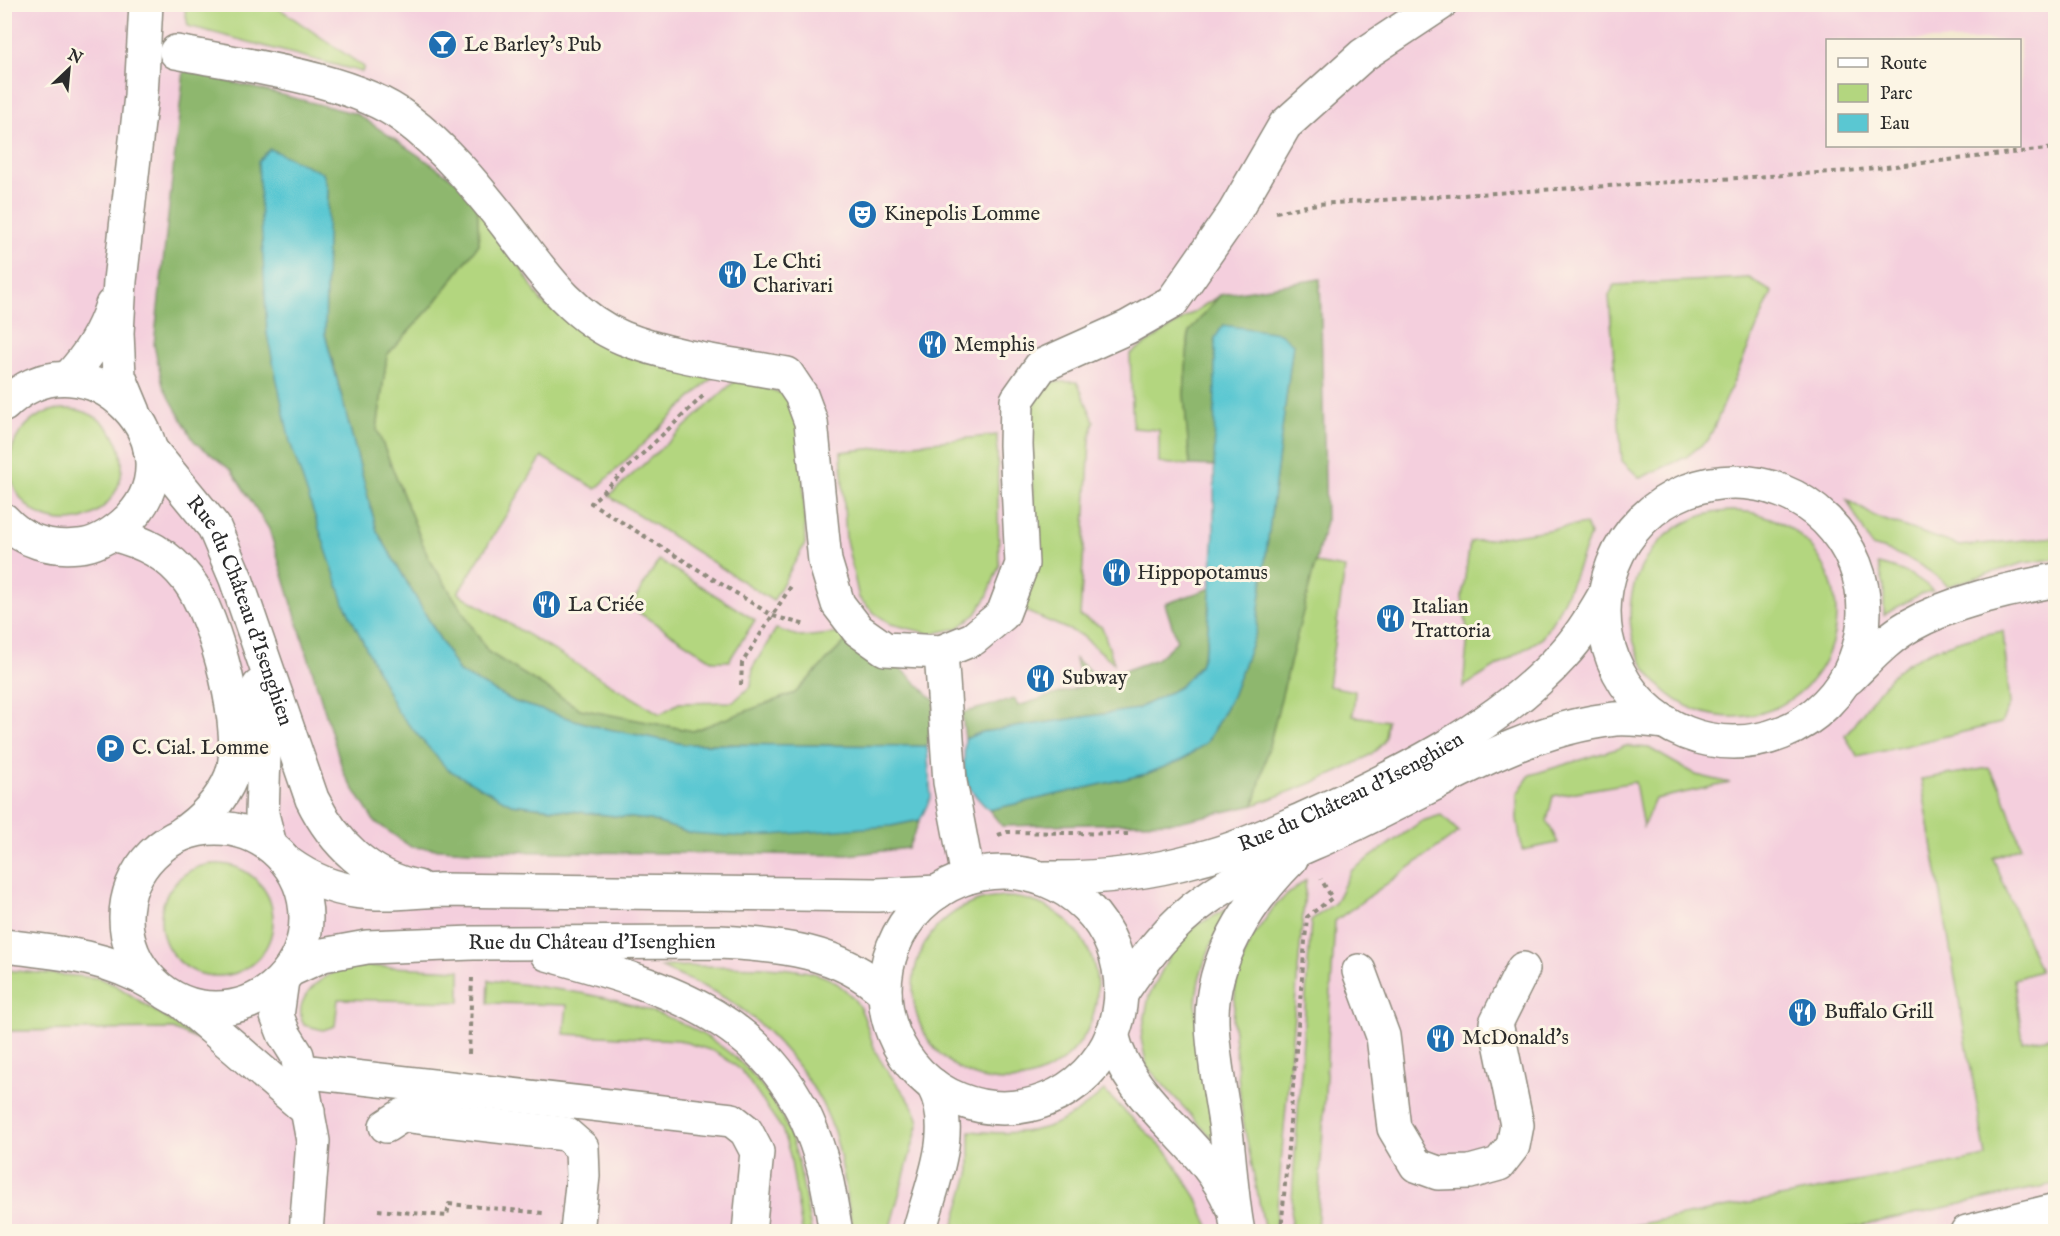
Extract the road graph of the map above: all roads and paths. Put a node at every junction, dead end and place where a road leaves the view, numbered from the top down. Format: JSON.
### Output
{"nodes":[{"id":1,"x":147,"y":4,"type":"edge"},
{"id":2,"x":1440,"y":4,"type":"edge"},
{"id":3,"x":176,"y":52,"type":"dead end"},
{"id":4,"x":2055,"y":148,"type":"edge"},
{"id":5,"x":1239,"y":205,"type":"junction"},
{"id":6,"x":120,"y":281,"type":"junction"},
{"id":7,"x":68,"y":378,"type":"junction"},
{"id":8,"x":709,"y":391,"type":"dead end"},
{"id":9,"x":4,"y":405,"type":"edge"},
{"id":10,"x":134,"y":412,"type":"junction"},
{"id":11,"x":150,"y":449,"type":"junction"},
{"id":12,"x":4,"y":520,"type":"edge"},
{"id":13,"x":112,"y":534,"type":"junction"},
{"id":14,"x":797,"y":576,"type":"dead end"},
{"id":15,"x":2055,"y":580,"type":"edge"},
{"id":16,"x":1604,"y":596,"type":"junction"},
{"id":17,"x":773,"y":615,"type":"junction"},
{"id":18,"x":815,"y":625,"type":"dead end"},
{"id":19,"x":254,"y":636,"type":"junction"},
{"id":20,"x":941,"y":652,"type":"junction"},
{"id":21,"x":1843,"y":683,"type":"junction"},
{"id":22,"x":741,"y":685,"type":"dead end"},
{"id":23,"x":1665,"y":722,"type":"junction"},
{"id":24,"x":1136,"y":834,"type":"dead end"},
{"id":25,"x":180,"y":835,"type":"junction"},
{"id":26,"x":961,"y":846,"type":"junction"},
{"id":27,"x":1303,"y":848,"type":"junction"},
{"id":28,"x":279,"y":855,"type":"junction"},
{"id":29,"x":968,"y":877,"type":"junction"},
{"id":30,"x":1040,"y":878,"type":"junction"},
{"id":31,"x":440,"y":890,"type":"junction"},
{"id":32,"x":938,"y":892,"type":"junction"},
{"id":33,"x":498,"y":943,"type":"junction"},
{"id":34,"x":4,"y":946,"type":"edge"},
{"id":35,"x":1523,"y":969,"type":"dead end"},
{"id":36,"x":1359,"y":971,"type":"dead end"},
{"id":37,"x":286,"y":975,"type":"junction"},
{"id":38,"x":169,"y":993,"type":"junction"},
{"id":39,"x":885,"y":993,"type":"junction"},
{"id":40,"x":1121,"y":994,"type":"junction"},
{"id":41,"x":1112,"y":1034,"type":"junction"},
{"id":42,"x":301,"y":1071,"type":"junction"},
{"id":43,"x":933,"y":1085,"type":"junction"},
{"id":44,"x":308,"y":1111,"type":"junction"},
{"id":45,"x":386,"y":1126,"type":"dead end"},
{"id":46,"x":378,"y":1210,"type":"dead end"},
{"id":47,"x":2055,"y":1210,"type":"edge"},
{"id":48,"x":1237,"y":1225,"type":"edge"},
{"id":49,"x":578,"y":1227,"type":"edge"},
{"id":50,"x":306,"y":1232,"type":"edge"},
{"id":51,"x":749,"y":1232,"type":"edge"},
{"id":52,"x":836,"y":1232,"type":"edge"},
{"id":53,"x":919,"y":1232,"type":"edge"},
{"id":54,"x":1281,"y":1232,"type":"edge"},
{"id":55,"x":1966,"y":1232,"type":"edge"}],
"edges":[{"from":1,"to":6,"type":"main road"},
{"from":2,"to":5,"type":"main road"},
{"from":3,"to":20,"type":"main road"},
{"from":4,"to":5,"type":"path"},
{"from":5,"to":20,"type":"main road"},
{"from":6,"to":7,"type":"main road"},
{"from":6,"to":10,"type":"main road"},
{"from":7,"to":9,"type":"main road"},
{"from":7,"to":10,"type":"main road"},
{"from":8,"to":17,"type":"path"},
{"from":10,"to":11,"type":"main road"},
{"from":11,"to":13,"type":"main road"},
{"from":11,"to":19,"type":"main road","name":"Rue du Château d'Isenghien"},
{"from":12,"to":13,"type":"main road"},
{"from":13,"to":25,"type":"main road"},
{"from":14,"to":17,"type":"path"},
{"from":15,"to":21,"type":"main road"},
{"from":16,"to":21,"type":"main road"},
{"from":16,"to":23,"type":"main road"},
{"from":16,"to":30,"type":"main road","name":"Rue du Château d'Isenghien"},
{"from":17,"to":18,"type":"path"},
{"from":17,"to":22,"type":"path"},
{"from":19,"to":28,"type":"main road"},
{"from":19,"to":31,"type":"main road","name":"Rue du Château d'Isenghien"},
{"from":20,"to":26,"type":"main road"},
{"from":21,"to":23,"type":"main road"},
{"from":23,"to":27,"type":"main road","name":"Rue du Château d'Isenghien"},
{"from":24,"to":26,"type":"path"},
{"from":25,"to":28,"type":"main road"},
{"from":25,"to":38,"type":"main road"},
{"from":26,"to":29,"type":"main road"},
{"from":27,"to":40,"type":"main road","name":"Rue du Château d'Isenghien"},
{"from":27,"to":48,"type":"main road"},
{"from":27,"to":54,"type":"path"},
{"from":28,"to":31,"type":"main road","name":"Rue du Château d'Isenghien"},
{"from":28,"to":37,"type":"main road"},
{"from":29,"to":30,"type":"main road","name":"Rue du Château d'Isenghien"},
{"from":29,"to":32,"type":"main road","name":"Rue du Château d'Isenghien"},
{"from":30,"to":40,"type":"main road","name":"Rue du Château d'Isenghien"},
{"from":31,"to":32,"type":"main road","name":"Rue du Château d'Isenghien"},
{"from":32,"to":39,"type":"main road","name":"Rue du Château d'Isenghien"},
{"from":33,"to":37,"type":"main road","name":"Rue du Château d'Isenghien"},
{"from":33,"to":39,"type":"main road","name":"Rue du Château d'Isenghien"},
{"from":33,"to":52,"type":"main road"},
{"from":34,"to":38,"type":"main road"},
{"from":35,"to":36,"type":"main road"},
{"from":37,"to":38,"type":"main road"},
{"from":37,"to":42,"type":"main road"},
{"from":38,"to":44,"type":"main road"},
{"from":39,"to":43,"type":"main road","name":"Rue du Château d'Isenghien"},
{"from":40,"to":41,"type":"main road","name":"Rue du Château d'Isenghien"},
{"from":41,"to":43,"type":"main road","name":"Rue du Château d'Isenghien"},
{"from":41,"to":48,"type":"main road"},
{"from":42,"to":44,"type":"main road"},
{"from":42,"to":51,"type":"main road"},
{"from":43,"to":53,"type":"main road"},
{"from":44,"to":50,"type":"main road"},
{"from":45,"to":49,"type":"main road"},
{"from":46,"to":49,"type":"path"},
{"from":47,"to":55,"type":"main road"}]}
